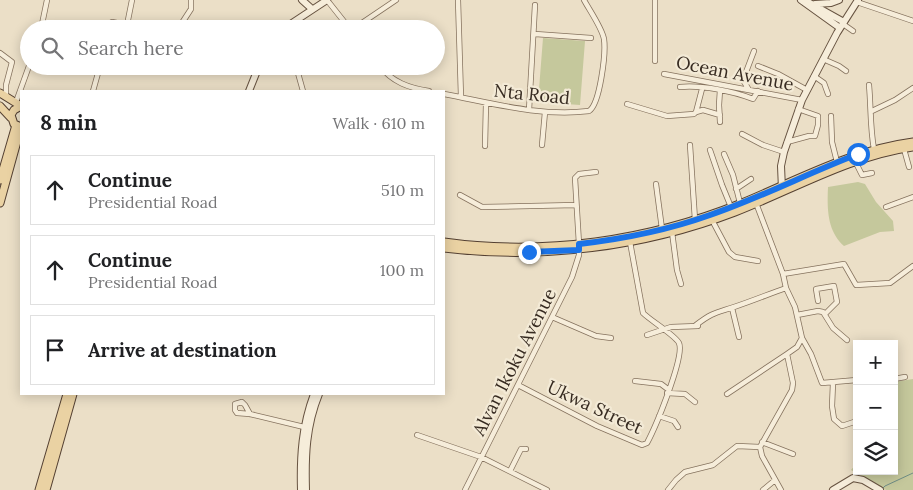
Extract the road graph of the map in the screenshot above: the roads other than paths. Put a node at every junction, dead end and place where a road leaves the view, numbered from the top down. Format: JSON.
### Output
{"nodes":[{"id":1,"x":47,"y":0,"type":"edge"},
{"id":2,"x":132,"y":0,"type":"edge"},
{"id":3,"x":191,"y":0,"type":"edge"},
{"id":4,"x":302,"y":0,"type":"edge"},
{"id":5,"x":396,"y":0,"type":"edge"},
{"id":6,"x":458,"y":0,"type":"edge"},
{"id":7,"x":584,"y":0,"type":"edge"},
{"id":8,"x":654,"y":0,"type":"edge"},
{"id":9,"x":839,"y":0,"type":"edge"},
{"id":10,"x":323,"y":1,"type":"edge"},
{"id":11,"x":805,"y":1,"type":"edge"},
{"id":12,"x":857,"y":1,"type":"edge"},
{"id":13,"x":831,"y":3,"type":"junction"},
{"id":14,"x":536,"y":5,"type":"dead end"},
{"id":15,"x":312,"y":10,"type":"junction"},
{"id":16,"x":824,"y":14,"type":"junction"},
{"id":17,"x":43,"y":20,"type":"edge"},
{"id":18,"x":127,"y":20,"type":"edge"},
{"id":19,"x":184,"y":20,"type":"edge"},
{"id":20,"x":297,"y":20,"type":"edge"},
{"id":21,"x":342,"y":20,"type":"edge"},
{"id":22,"x":365,"y":20,"type":"edge"},
{"id":23,"x":913,"y":21,"type":"edge"},
{"id":24,"x":842,"y":25,"type":"junction"},
{"id":25,"x":853,"y":31,"type":"dead end"},
{"id":26,"x":535,"y":34,"type":"junction"},
{"id":27,"x":591,"y":38,"type":"dead end"},
{"id":28,"x":754,"y":51,"type":"dead end"},
{"id":29,"x":0,"y":53,"type":"edge"},
{"id":30,"x":823,"y":59,"type":"junction"},
{"id":31,"x":655,"y":61,"type":"dead end"},
{"id":32,"x":758,"y":66,"type":"dead end"},
{"id":33,"x":846,"y":71,"type":"dead end"},
{"id":34,"x":664,"y":74,"type":"dead end"},
{"id":35,"x":27,"y":75,"type":"edge"},
{"id":36,"x":97,"y":75,"type":"edge"},
{"id":37,"x":255,"y":75,"type":"edge"},
{"id":38,"x":299,"y":75,"type":"edge"},
{"id":39,"x":389,"y":75,"type":"edge"},
{"id":40,"x":814,"y":76,"type":"junction"},
{"id":41,"x":869,"y":85,"type":"dead end"},
{"id":42,"x":680,"y":87,"type":"dead end"},
{"id":43,"x":702,"y":88,"type":"junction"},
{"id":44,"x":913,"y":88,"type":"edge"},
{"id":45,"x":23,"y":90,"type":"edge"},
{"id":46,"x":93,"y":90,"type":"edge"},
{"id":47,"x":249,"y":90,"type":"edge"},
{"id":48,"x":303,"y":90,"type":"edge"},
{"id":49,"x":425,"y":90,"type":"edge"},
{"id":50,"x":720,"y":90,"type":"junction"},
{"id":51,"x":750,"y":90,"type":"junction"},
{"id":52,"x":807,"y":90,"type":"junction"},
{"id":53,"x":758,"y":92,"type":"junction"},
{"id":54,"x":445,"y":94,"type":"edge"},
{"id":55,"x":828,"y":94,"type":"dead end"},
{"id":56,"x":3,"y":96,"type":"edge"},
{"id":57,"x":461,"y":97,"type":"junction"},
{"id":58,"x":802,"y":100,"type":"junction"},
{"id":59,"x":486,"y":103,"type":"junction"},
{"id":60,"x":627,"y":104,"type":"dead end"},
{"id":61,"x":20,"y":105,"type":"edge"},
{"id":62,"x":0,"y":106,"type":"edge"},
{"id":63,"x":798,"y":109,"type":"junction"},
{"id":64,"x":530,"y":110,"type":"junction"},
{"id":65,"x":872,"y":111,"type":"junction"},
{"id":66,"x":545,"y":112,"type":"junction"},
{"id":67,"x":696,"y":112,"type":"junction"},
{"id":68,"x":720,"y":115,"type":"junction"},
{"id":69,"x":831,"y":116,"type":"dead end"},
{"id":70,"x":11,"y":118,"type":"junction"},
{"id":71,"x":720,"y":122,"type":"dead end"},
{"id":72,"x":18,"y":126,"type":"edge"},
{"id":73,"x":742,"y":134,"type":"dead end"},
{"id":74,"x":787,"y":142,"type":"junction"},
{"id":75,"x":913,"y":142,"type":"edge"},
{"id":76,"x":542,"y":145,"type":"dead end"},
{"id":77,"x":485,"y":146,"type":"dead end"},
{"id":78,"x":690,"y":146,"type":"dead end"},
{"id":79,"x":913,"y":147,"type":"edge"},
{"id":80,"x":874,"y":149,"type":"junction"},
{"id":81,"x":885,"y":149,"type":"junction"},
{"id":82,"x":904,"y":149,"type":"junction"},
{"id":83,"x":710,"y":150,"type":"dead end"},
{"id":84,"x":784,"y":152,"type":"junction"},
{"id":85,"x":724,"y":154,"type":"dead end"},
{"id":86,"x":856,"y":161,"type":"junction"},
{"id":87,"x":837,"y":162,"type":"junction"},
{"id":88,"x":909,"y":167,"type":"dead end"},
{"id":89,"x":596,"y":172,"type":"dead end"},
{"id":90,"x":872,"y":173,"type":"dead end"},
{"id":91,"x":751,"y":179,"type":"dead end"},
{"id":92,"x":0,"y":180,"type":"edge"},
{"id":93,"x":656,"y":184,"type":"dead end"},
{"id":94,"x":736,"y":189,"type":"junction"},
{"id":95,"x":782,"y":190,"type":"junction"},
{"id":96,"x":460,"y":196,"type":"dead end"},
{"id":97,"x":913,"y":197,"type":"edge"},
{"id":98,"x":0,"y":203,"type":"edge"},
{"id":99,"x":756,"y":203,"type":"junction"},
{"id":100,"x":740,"y":204,"type":"junction"},
{"id":101,"x":576,"y":205,"type":"junction"},
{"id":102,"x":886,"y":207,"type":"dead end"},
{"id":103,"x":734,"y":209,"type":"junction"},
{"id":104,"x":695,"y":220,"type":"junction"},
{"id":105,"x":704,"y":220,"type":"junction"},
{"id":106,"x":712,"y":220,"type":"junction"},
{"id":107,"x":662,"y":229,"type":"junction"},
{"id":108,"x":672,"y":232,"type":"junction"},
{"id":109,"x":638,"y":237,"type":"junction"},
{"id":110,"x":445,"y":242,"type":"edge"},
{"id":111,"x":630,"y":242,"type":"junction"},
{"id":112,"x":579,"y":247,"type":"junction"},
{"id":113,"x":445,"y":248,"type":"edge"},
{"id":114,"x":758,"y":261,"type":"dead end"},
{"id":115,"x":913,"y":266,"type":"edge"},
{"id":116,"x":782,"y":274,"type":"junction"},
{"id":117,"x":681,"y":284,"type":"dead end"},
{"id":118,"x":786,"y":288,"type":"junction"},
{"id":119,"x":818,"y":301,"type":"dead end"},
{"id":120,"x":732,"y":308,"type":"junction"},
{"id":121,"x":825,"y":314,"type":"junction"},
{"id":122,"x":797,"y":315,"type":"junction"},
{"id":123,"x":552,"y":317,"type":"junction"},
{"id":124,"x":663,"y":330,"type":"junction"},
{"id":125,"x":647,"y":335,"type":"dead end"},
{"id":126,"x":739,"y":337,"type":"dead end"},
{"id":127,"x":611,"y":338,"type":"dead end"},
{"id":128,"x":802,"y":338,"type":"junction"},
{"id":129,"x":848,"y":340,"type":"dead end"},
{"id":130,"x":787,"y":354,"type":"junction"},
{"id":131,"x":905,"y":377,"type":"dead end"},
{"id":132,"x":898,"y":378,"type":"edge"},
{"id":133,"x":853,"y":380,"type":"edge"},
{"id":134,"x":635,"y":381,"type":"dead end"},
{"id":135,"x":832,"y":383,"type":"junction"},
{"id":136,"x":518,"y":385,"type":"junction"},
{"id":137,"x":668,"y":392,"type":"junction"},
{"id":138,"x":727,"y":394,"type":"dead end"},
{"id":139,"x":66,"y":395,"type":"edge"},
{"id":140,"x":73,"y":395,"type":"edge"},
{"id":141,"x":314,"y":395,"type":"edge"},
{"id":142,"x":319,"y":395,"type":"edge"},
{"id":143,"x":696,"y":402,"type":"dead end"},
{"id":144,"x":250,"y":414,"type":"dead end"},
{"id":145,"x":659,"y":416,"type":"junction"},
{"id":146,"x":853,"y":422,"type":"edge"},
{"id":147,"x":304,"y":427,"type":"junction"},
{"id":148,"x":678,"y":427,"type":"dead end"},
{"id":149,"x":417,"y":435,"type":"dead end"},
{"id":150,"x":761,"y":445,"type":"junction"},
{"id":151,"x":526,"y":448,"type":"dead end"},
{"id":152,"x":793,"y":454,"type":"dead end"},
{"id":153,"x":481,"y":457,"type":"junction"},
{"id":154,"x":510,"y":471,"type":"junction"},
{"id":155,"x":775,"y":480,"type":"junction"},
{"id":156,"x":877,"y":488,"type":"edge"},
{"id":157,"x":39,"y":490,"type":"edge"},
{"id":158,"x":46,"y":490,"type":"edge"},
{"id":159,"x":301,"y":490,"type":"edge"},
{"id":160,"x":306,"y":490,"type":"edge"},
{"id":161,"x":466,"y":490,"type":"edge"},
{"id":162,"x":547,"y":490,"type":"edge"},
{"id":163,"x":668,"y":490,"type":"edge"},
{"id":164,"x":762,"y":490,"type":"edge"},
{"id":165,"x":781,"y":490,"type":"edge"},
{"id":166,"x":833,"y":490,"type":"edge"}],
"edges":[{"from":1,"to":17,"type":"street"},
{"from":2,"to":18,"type":"street"},
{"from":3,"to":19,"type":"street"},
{"from":4,"to":15,"type":"main road"},
{"from":5,"to":22,"type":"street"},
{"from":6,"to":57,"type":"street"},
{"from":7,"to":66,"type":"street","name":"Nta Road"},
{"from":8,"to":31,"type":"street"},
{"from":9,"to":13,"type":"main road"},
{"from":10,"to":15,"type":"main road"},
{"from":10,"to":21,"type":"street"},
{"from":11,"to":13,"type":"main road"},
{"from":11,"to":16,"type":"main road"},
{"from":12,"to":23,"type":"street"},
{"from":12,"to":24,"type":"main road"},
{"from":13,"to":16,"type":"main road"},
{"from":14,"to":26,"type":"street"},
{"from":15,"to":20,"type":"main road"},
{"from":16,"to":24,"type":"main road"},
{"from":24,"to":25,"type":"street"},
{"from":24,"to":30,"type":"main road"},
{"from":26,"to":27,"type":"street"},
{"from":26,"to":64,"type":"street"},
{"from":28,"to":51,"type":"street"},
{"from":29,"to":56,"type":"street"},
{"from":30,"to":33,"type":"street"},
{"from":30,"to":40,"type":"main road"},
{"from":32,"to":52,"type":"street"},
{"from":34,"to":51,"type":"street","name":"Ocean Avenue"},
{"from":35,"to":45,"type":"street"},
{"from":36,"to":46,"type":"street"},
{"from":37,"to":47,"type":"main road"},
{"from":38,"to":48,"type":"street"},
{"from":39,"to":49,"type":"street"},
{"from":40,"to":52,"type":"main road"},
{"from":40,"to":55,"type":"street"},
{"from":41,"to":65,"type":"street"},
{"from":42,"to":43,"type":"street"},
{"from":43,"to":50,"type":"street"},
{"from":43,"to":67,"type":"street"},
{"from":44,"to":65,"type":"street"},
{"from":50,"to":53,"type":"street"},
{"from":50,"to":68,"type":"street"},
{"from":51,"to":53,"type":"street","name":"Ocean Avenue"},
{"from":52,"to":58,"type":"main road"},
{"from":53,"to":58,"type":"street","name":"Ocean Avenue"},
{"from":54,"to":57,"type":"street","name":"Nta Road"},
{"from":56,"to":61,"type":"main road"},
{"from":57,"to":59,"type":"street","name":"Nta Road"},
{"from":58,"to":63,"type":"main road"},
{"from":59,"to":64,"type":"street","name":"Nta Road"},
{"from":59,"to":77,"type":"street"},
{"from":60,"to":67,"type":"street"},
{"from":61,"to":70,"type":"main road"},
{"from":62,"to":70,"type":"main road"},
{"from":63,"to":74,"type":"main road"},
{"from":63,"to":74,"type":"street"},
{"from":64,"to":66,"type":"street","name":"Nta Road"},
{"from":65,"to":80,"type":"street"},
{"from":66,"to":76,"type":"street"},
{"from":67,"to":68,"type":"street"},
{"from":68,"to":71,"type":"street"},
{"from":69,"to":87,"type":"street"},
{"from":70,"to":72,"type":"main road"},
{"from":72,"to":92,"type":"main road"},
{"from":72,"to":98,"type":"main road"},
{"from":73,"to":84,"type":"street"},
{"from":74,"to":84,"type":"main road"},
{"from":75,"to":81,"type":"main road"},
{"from":78,"to":104,"type":"street"},
{"from":79,"to":82,"type":"main road"},
{"from":80,"to":81,"type":"main road"},
{"from":80,"to":87,"type":"main road"},
{"from":81,"to":82,"type":"main road"},
{"from":81,"to":86,"type":"main road"},
{"from":82,"to":88,"type":"street"},
{"from":83,"to":103,"type":"street"},
{"from":84,"to":95,"type":"main road"},
{"from":85,"to":94,"type":"street"},
{"from":86,"to":90,"type":"street"},
{"from":86,"to":95,"type":"main road"},
{"from":87,"to":95,"type":"main road"},
{"from":89,"to":101,"type":"street","name":"Alvan Ikoku Avenue"},
{"from":91,"to":94,"type":"street"},
{"from":93,"to":107,"type":"street"},
{"from":94,"to":100,"type":"street"},
{"from":95,"to":99,"type":"main road"},
{"from":95,"to":100,"type":"main road"},
{"from":96,"to":101,"type":"street"},
{"from":97,"to":102,"type":"street"},
{"from":99,"to":103,"type":"main road"},
{"from":99,"to":116,"type":"street"},
{"from":100,"to":103,"type":"main road"},
{"from":101,"to":112,"type":"street","name":"Alvan Ikoku Avenue"},
{"from":103,"to":105,"type":"main road"},
{"from":103,"to":106,"type":"main road"},
{"from":104,"to":105,"type":"main road"},
{"from":104,"to":107,"type":"main road"},
{"from":105,"to":106,"type":"main road"},
{"from":105,"to":108,"type":"main road"},
{"from":106,"to":114,"type":"street"},
{"from":107,"to":109,"type":"main road"},
{"from":108,"to":109,"type":"main road"},
{"from":108,"to":117,"type":"street"},
{"from":109,"to":111,"type":"main road"},
{"from":109,"to":112,"type":"main road"},
{"from":110,"to":112,"type":"main road"},
{"from":111,"to":112,"type":"main road"},
{"from":111,"to":124,"type":"street","name":"Ukwa Street"},
{"from":112,"to":113,"type":"main road"},
{"from":112,"to":123,"type":"street","name":"Alvan Ikoku Avenue"},
{"from":115,"to":116,"type":"street"},
{"from":116,"to":118,"type":"street"},
{"from":118,"to":120,"type":"street"},
{"from":118,"to":122,"type":"street"},
{"from":119,"to":121,"type":"street"},
{"from":120,"to":124,"type":"street"},
{"from":120,"to":126,"type":"street"},
{"from":121,"to":122,"type":"street"},
{"from":121,"to":129,"type":"street"},
{"from":122,"to":128,"type":"street"},
{"from":123,"to":127,"type":"street"},
{"from":123,"to":136,"type":"street","name":"Alvan Ikoku Avenue"},
{"from":124,"to":125,"type":"street"},
{"from":124,"to":137,"type":"street","name":"Ukwa Street"},
{"from":128,"to":130,"type":"street"},
{"from":128,"to":135,"type":"street"},
{"from":130,"to":138,"type":"street"},
{"from":130,"to":150,"type":"street"},
{"from":131,"to":132,"type":"street"},
{"from":133,"to":135,"type":"street"},
{"from":134,"to":137,"type":"street"},
{"from":135,"to":146,"type":"street"},
{"from":136,"to":145,"type":"street","name":"Ukwa Street"},
{"from":136,"to":153,"type":"street","name":"Alvan Ikoku Avenue"},
{"from":137,"to":143,"type":"street"},
{"from":137,"to":145,"type":"street","name":"Ukwa Street"},
{"from":139,"to":157,"type":"main road"},
{"from":140,"to":158,"type":"main road"},
{"from":141,"to":147,"type":"main road"},
{"from":142,"to":160,"type":"main road"},
{"from":144,"to":147,"type":"street"},
{"from":145,"to":148,"type":"street"},
{"from":147,"to":159,"type":"main road"},
{"from":149,"to":153,"type":"street"},
{"from":150,"to":152,"type":"street"},
{"from":150,"to":155,"type":"street"},
{"from":150,"to":163,"type":"street"},
{"from":151,"to":154,"type":"street"},
{"from":153,"to":154,"type":"street"},
{"from":153,"to":161,"type":"street","name":"Alvan Ikoku Avenue"},
{"from":154,"to":162,"type":"street"},
{"from":155,"to":164,"type":"street"},
{"from":155,"to":165,"type":"street"},
{"from":156,"to":166,"type":"main road"}]}
